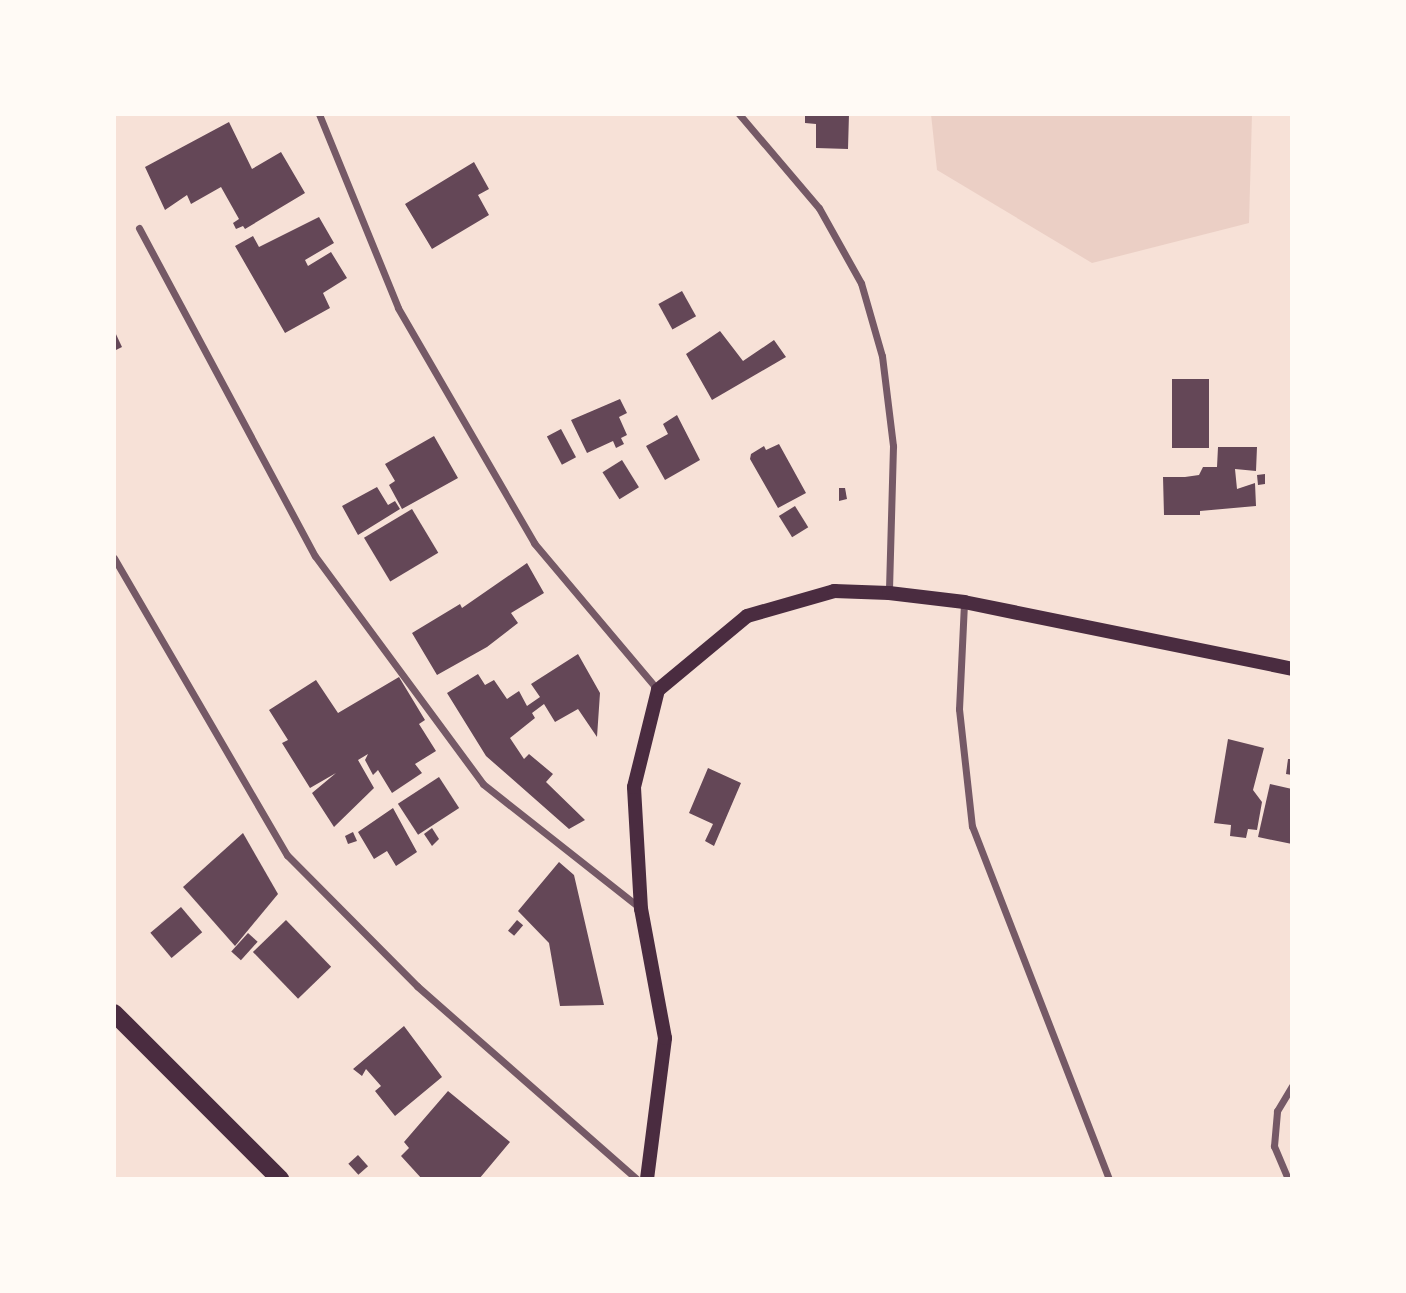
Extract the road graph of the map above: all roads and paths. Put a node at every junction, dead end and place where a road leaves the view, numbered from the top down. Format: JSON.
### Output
{"nodes":[{"id":1,"x":319,"y":114,"type":"edge"},
{"id":2,"x":739,"y":114,"type":"edge"},
{"id":3,"x":139,"y":228,"type":"dead end"},
{"id":4,"x":114,"y":558,"type":"edge"},
{"id":5,"x":889,"y":593,"type":"junction"},
{"id":6,"x":964,"y":602,"type":"junction"},
{"id":7,"x":1292,"y":669,"type":"edge"},
{"id":8,"x":658,"y":690,"type":"junction"},
{"id":9,"x":641,"y":909,"type":"junction"},
{"id":10,"x":114,"y":1013,"type":"edge"},
{"id":11,"x":1292,"y":1086,"type":"edge"},
{"id":12,"x":280,"y":1179,"type":"edge"},
{"id":13,"x":637,"y":1179,"type":"edge"},
{"id":14,"x":647,"y":1179,"type":"edge"},
{"id":15,"x":1109,"y":1179,"type":"edge"},
{"id":16,"x":1288,"y":1179,"type":"edge"}],
"edges":[{"from":1,"to":8,"type":"street"},
{"from":2,"to":5,"type":"street"},
{"from":3,"to":9,"type":"street"},
{"from":4,"to":13,"type":"street"},
{"from":5,"to":6,"type":"main road"},
{"from":5,"to":8,"type":"main road"},
{"from":6,"to":7,"type":"main road"},
{"from":6,"to":15,"type":"street"},
{"from":8,"to":9,"type":"main road"},
{"from":9,"to":14,"type":"main road"},
{"from":10,"to":12,"type":"main road"},
{"from":11,"to":16,"type":"street"}]}
